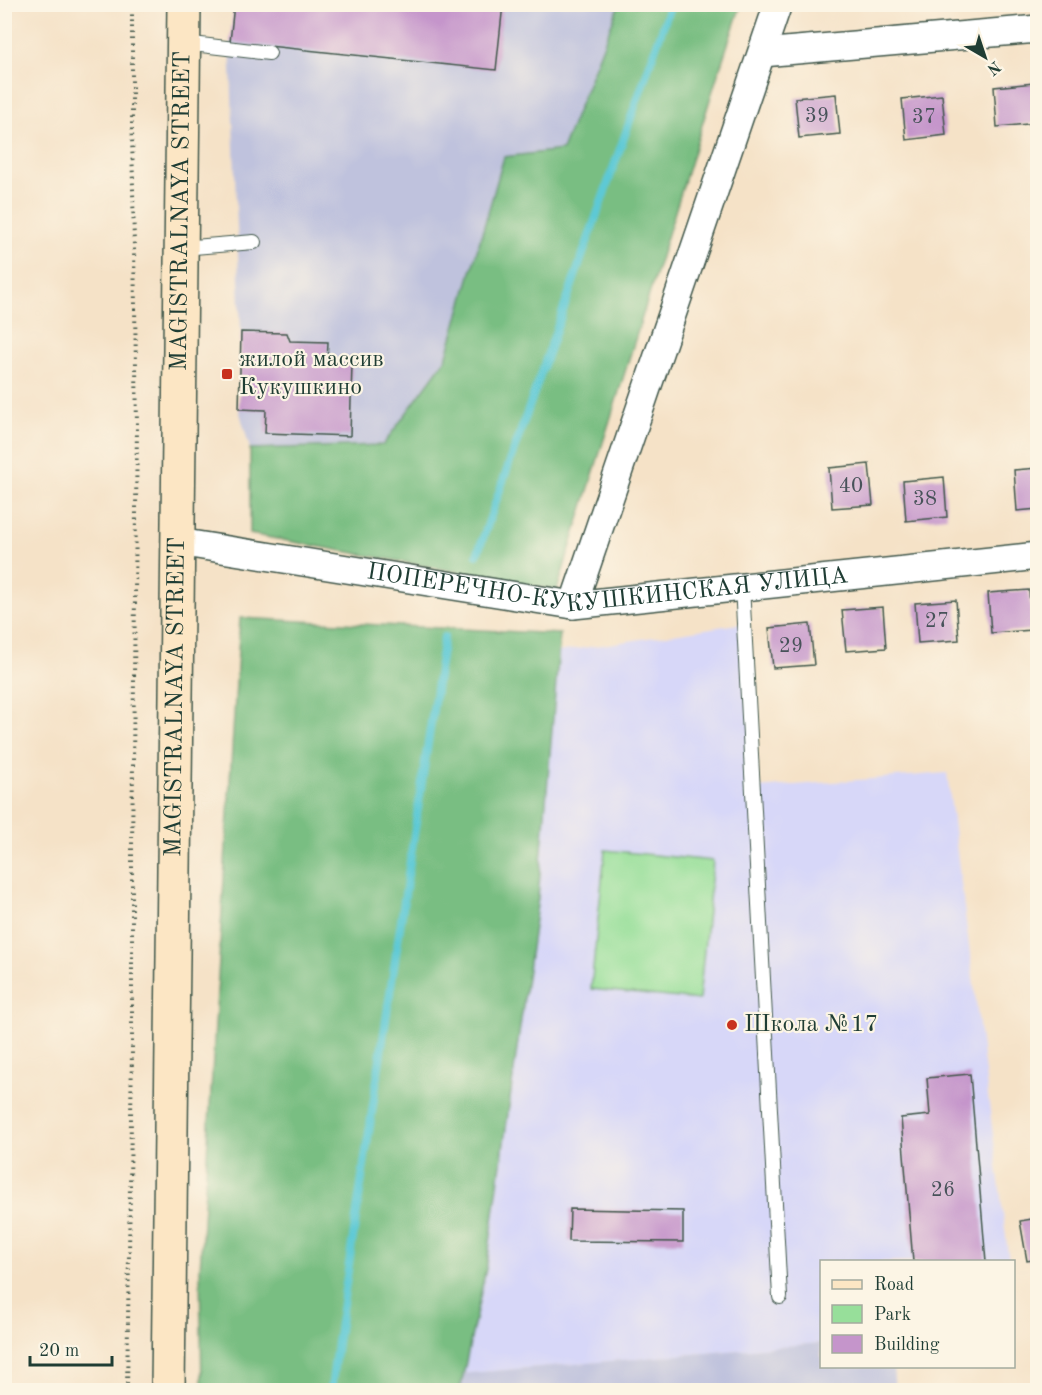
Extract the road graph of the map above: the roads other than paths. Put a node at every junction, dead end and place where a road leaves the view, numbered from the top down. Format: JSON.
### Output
{"nodes":[{"id":1,"x":184,"y":4,"type":"edge"},
{"id":2,"x":778,"y":4,"type":"edge"},
{"id":3,"x":1038,"y":29,"type":"edge"},
{"id":4,"x":184,"y":43,"type":"junction"},
{"id":5,"x":269,"y":53,"type":"dead end"},
{"id":6,"x":762,"y":53,"type":"junction"},
{"id":7,"x":254,"y":242,"type":"dead end"},
{"id":8,"x":181,"y":248,"type":"junction"},
{"id":9,"x":178,"y":542,"type":"junction"},
{"id":10,"x":1038,"y":556,"type":"edge"},
{"id":11,"x":742,"y":586,"type":"junction"},
{"id":12,"x":573,"y":605,"type":"junction"},
{"id":13,"x":780,"y":1297,"type":"dead end"},
{"id":14,"x":168,"y":1390,"type":"edge"}],
"edges":[{"from":1,"to":4,"type":"main road","name":"MAGISTRALNAYA STREET"},
{"from":2,"to":6,"type":"street"},
{"from":3,"to":6,"type":"street"},
{"from":4,"to":5,"type":"lane"},
{"from":4,"to":8,"type":"main road","name":"MAGISTRALNAYA STREET"},
{"from":6,"to":12,"type":"street"},
{"from":7,"to":8,"type":"lane"},
{"from":8,"to":9,"type":"main road","name":"MAGISTRALNAYA STREET"},
{"from":9,"to":12,"type":"street","name":"ПОПЕРЕЧНО-КУКУШКИНСКАЯ УЛИЦА"},
{"from":9,"to":14,"type":"main road","name":"MAGISTRALNAYA STREET"},
{"from":10,"to":11,"type":"street","name":"ПОПЕРЕЧНО-КУКУШКИНСКАЯ УЛИЦА"},
{"from":11,"to":12,"type":"street","name":"ПОПЕРЕЧНО-КУКУШКИНСКАЯ УЛИЦА"},
{"from":11,"to":13,"type":"lane"}]}
